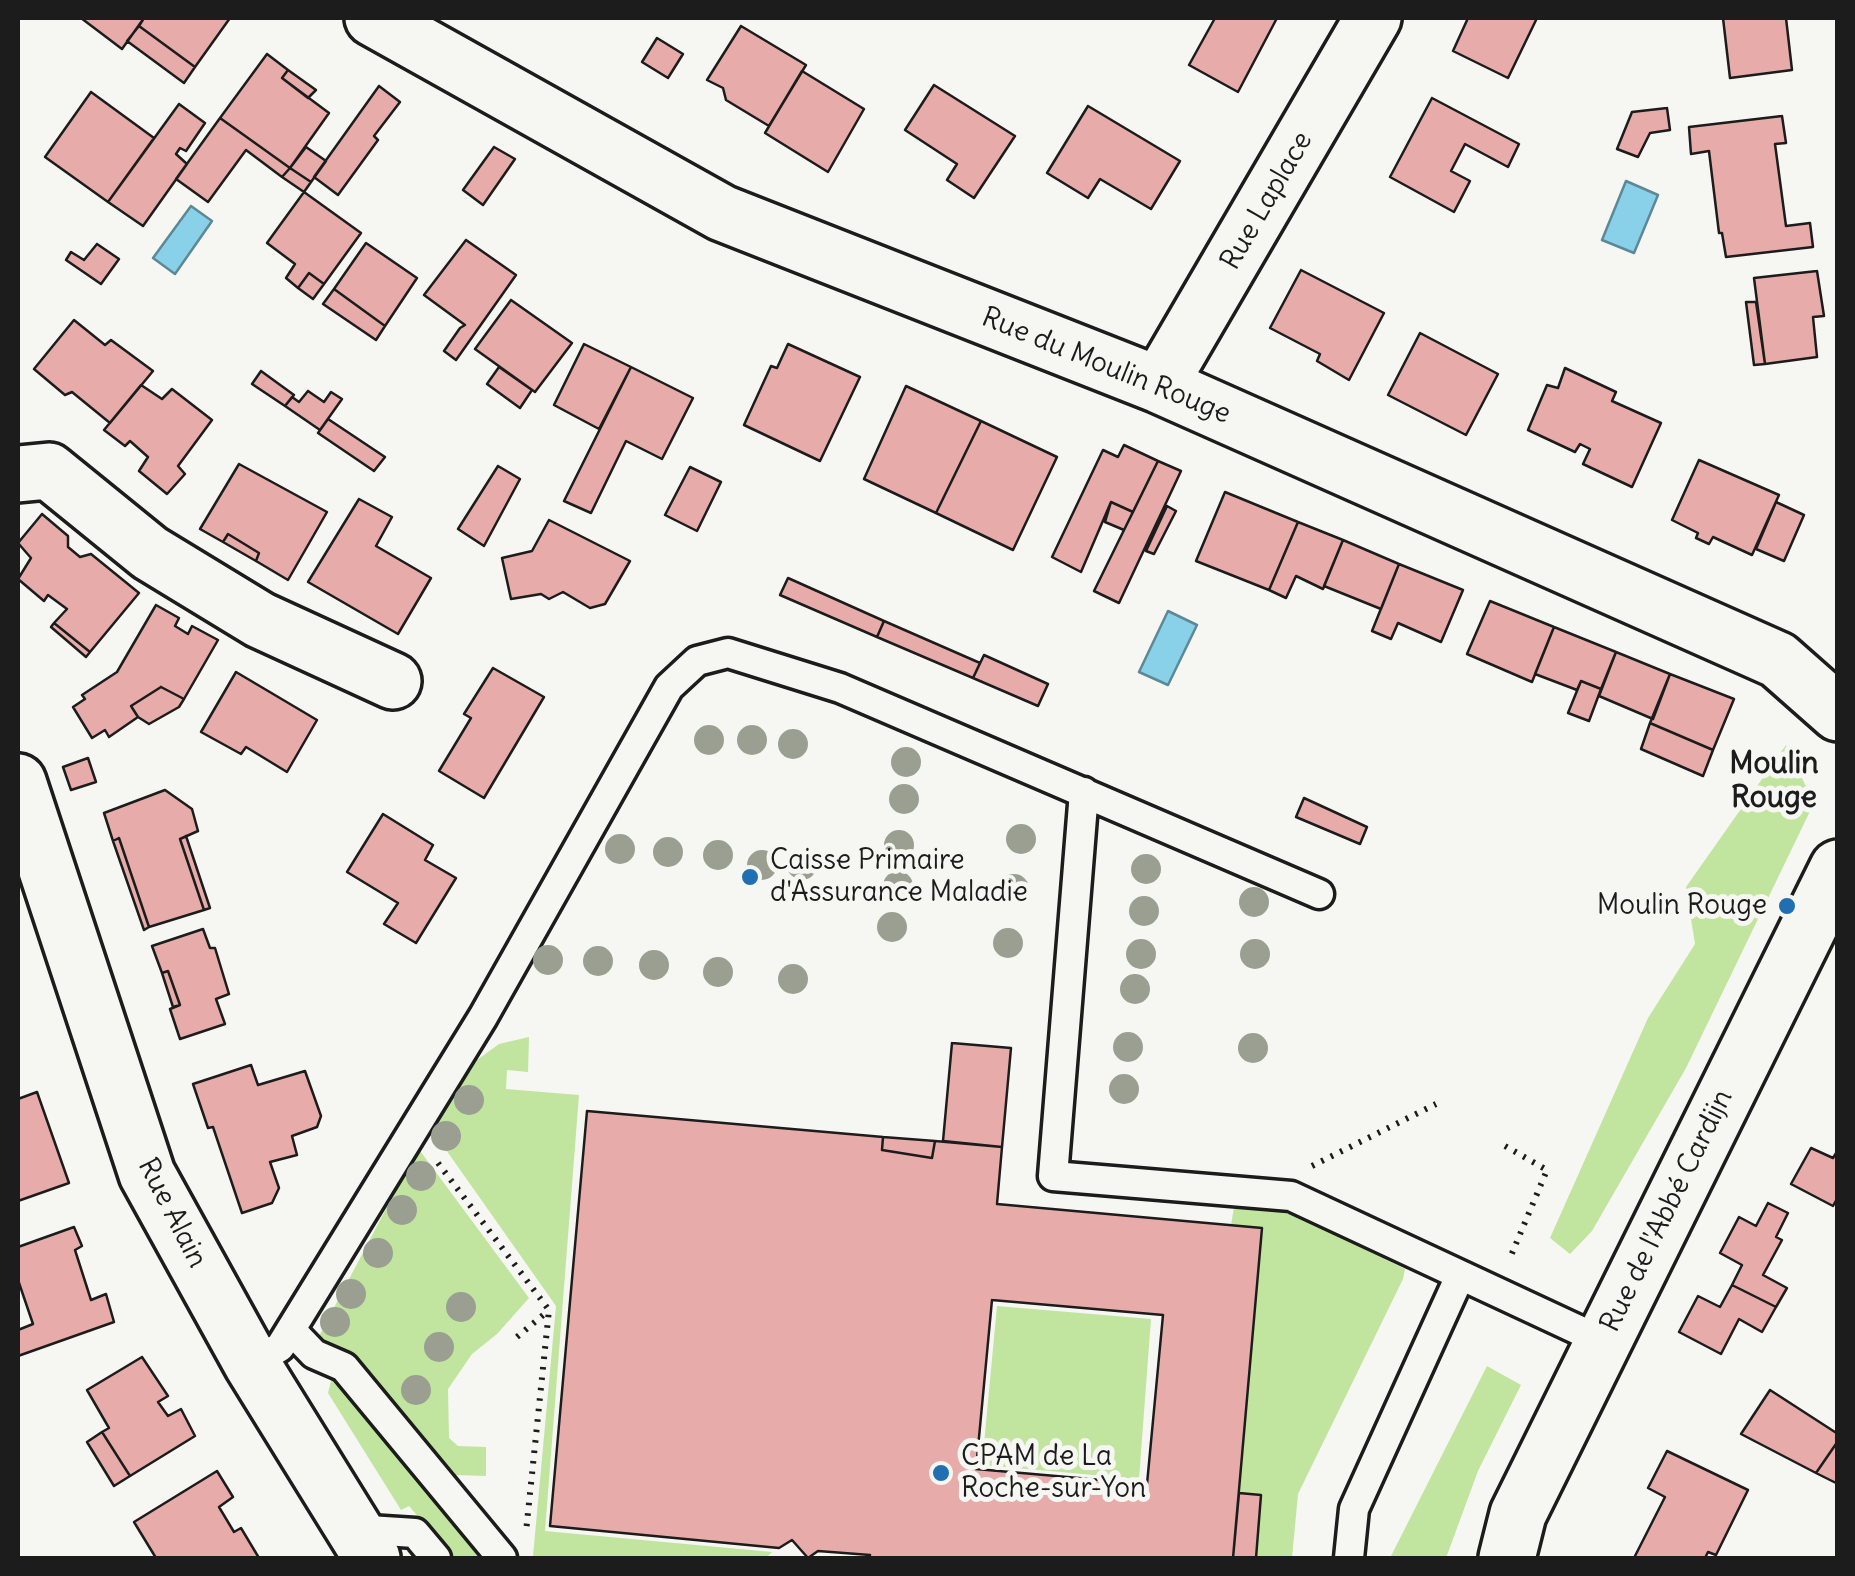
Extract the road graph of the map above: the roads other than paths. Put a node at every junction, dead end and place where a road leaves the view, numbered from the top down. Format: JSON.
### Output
{"nodes":[{"id":1,"x":373,"y":18,"type":"edge"},
{"id":2,"x":1373,"y":18,"type":"edge"},
{"id":3,"x":1160,"y":384,"type":"junction"},
{"id":4,"x":18,"y":474,"type":"edge"},
{"id":5,"x":393,"y":681,"type":"dead end"},
{"id":6,"x":1838,"y":713,"type":"edge"},
{"id":7,"x":18,"y":782,"type":"edge"},
{"id":8,"x":1084,"y":792,"type":"junction"},
{"id":9,"x":1838,"y":868,"type":"edge"},
{"id":10,"x":1319,"y":894,"type":"dead end"},
{"id":11,"x":1460,"y":1276,"type":"junction"},
{"id":12,"x":1602,"y":1341,"type":"junction"},
{"id":13,"x":272,"y":1347,"type":"junction"},
{"id":14,"x":362,"y":1544,"type":"edge"},
{"id":15,"x":436,"y":1558,"type":"edge"},
{"id":16,"x":502,"y":1558,"type":"edge"},
{"id":17,"x":1349,"y":1558,"type":"edge"},
{"id":18,"x":1507,"y":1558,"type":"edge"}],
"edges":[{"from":1,"to":3,"type":"street","name":"Rue du Moulin Rouge"},
{"from":2,"to":3,"type":"street","name":"Rue Laplace"},
{"from":3,"to":6,"type":"street","name":"Rue du Moulin Rouge"},
{"from":4,"to":5,"type":"street"},
{"from":7,"to":13,"type":"street","name":"Rue Alain"},
{"from":8,"to":10,"type":"lane"},
{"from":8,"to":11,"type":"lane"},
{"from":8,"to":13,"type":"lane"},
{"from":9,"to":12,"type":"street","name":"Rue de l'Abbé Cardijn"},
{"from":11,"to":12,"type":"lane"},
{"from":11,"to":17,"type":"lane"},
{"from":12,"to":18,"type":"street","name":"Rue de l'Abbé Cardijn"},
{"from":13,"to":14,"type":"street","name":"Rue Alain"},
{"from":13,"to":16,"type":"lane"},
{"from":14,"to":15,"type":"lane"}]}
